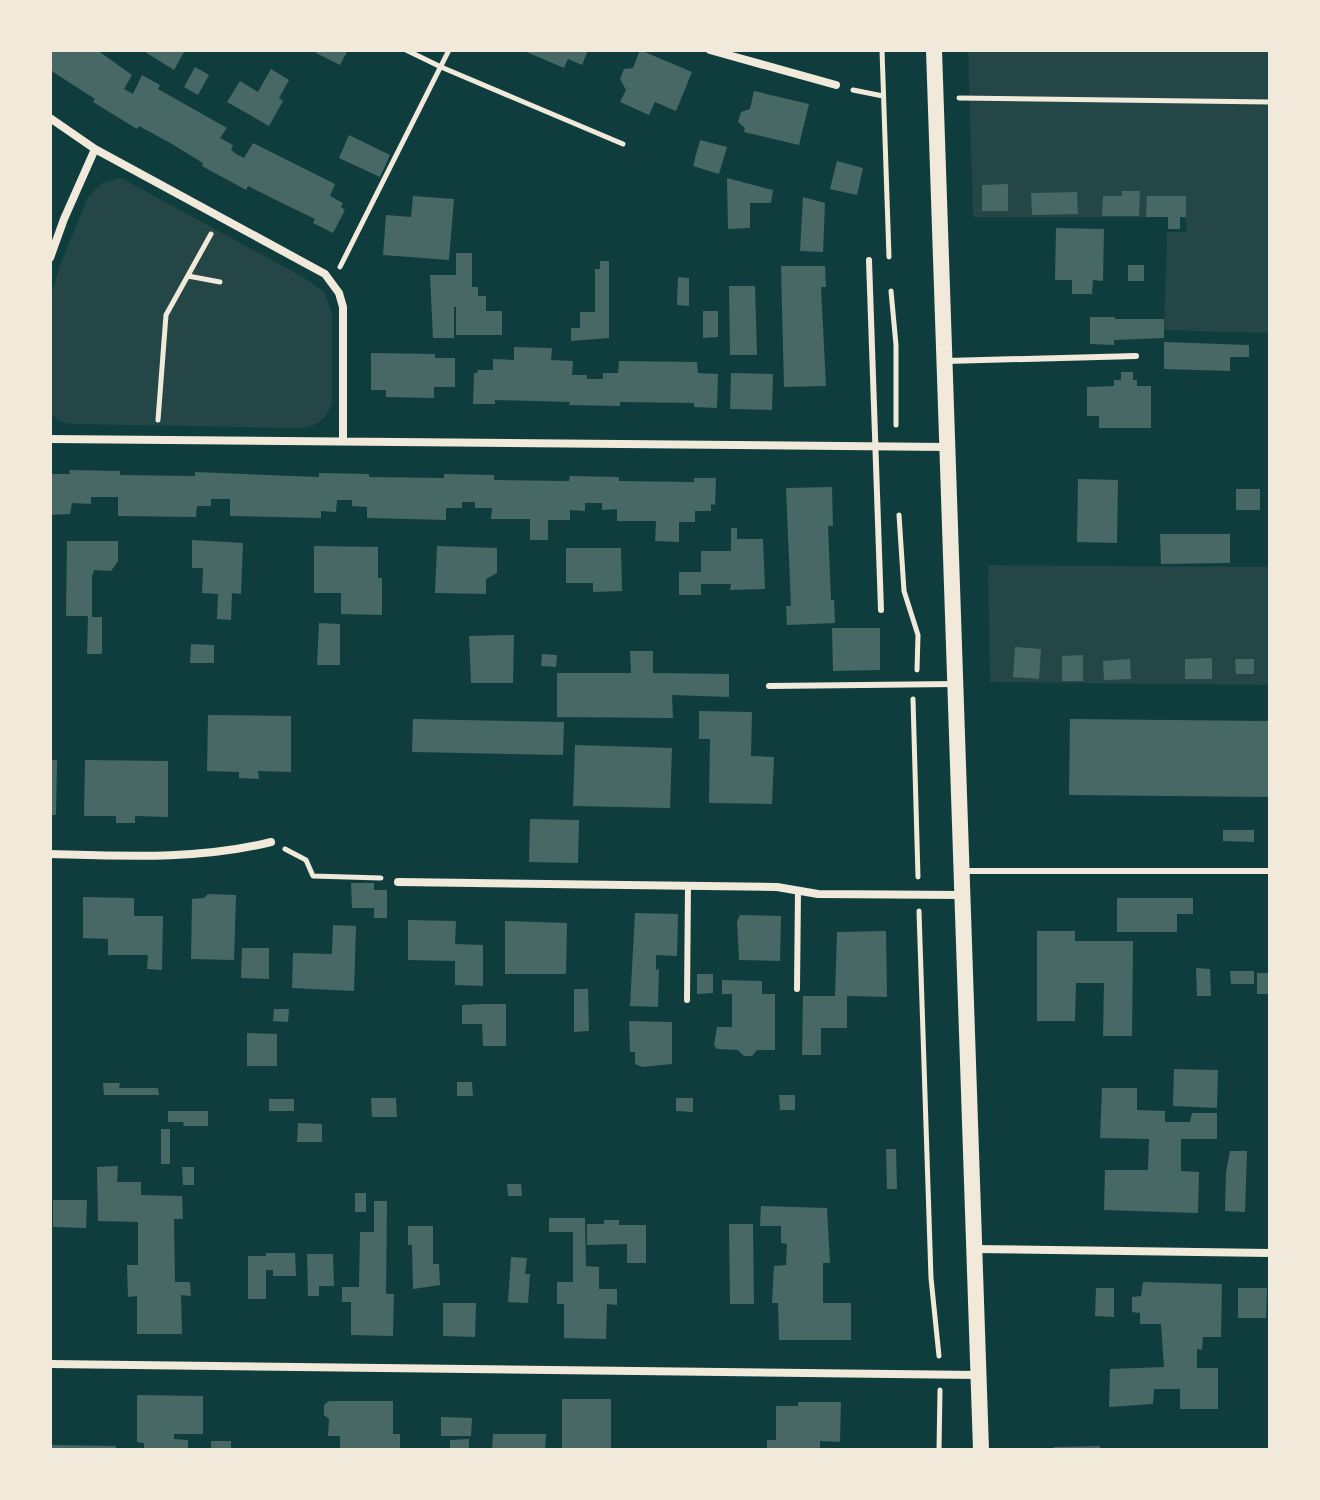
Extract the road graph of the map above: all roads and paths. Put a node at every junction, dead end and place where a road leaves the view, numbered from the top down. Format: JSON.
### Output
{"nodes":[{"id":1,"x":406,"y":50,"type":"edge"},
{"id":2,"x":449,"y":50,"type":"edge"},
{"id":3,"x":710,"y":50,"type":"edge"},
{"id":4,"x":882,"y":50,"type":"edge"},
{"id":5,"x":934,"y":50,"type":"edge"},
{"id":6,"x":441,"y":67,"type":"junction"},
{"id":7,"x":836,"y":85,"type":"joint"},
{"id":8,"x":883,"y":96,"type":"junction"},
{"id":9,"x":936,"y":98,"type":"junction"},
{"id":10,"x":1270,"y":102,"type":"edge"},
{"id":11,"x":50,"y":118,"type":"edge"},
{"id":12,"x":623,"y":144,"type":"dead end"},
{"id":13,"x":95,"y":149,"type":"junction"},
{"id":14,"x":221,"y":216,"type":"junction"},
{"id":15,"x":50,"y":258,"type":"edge"},
{"id":16,"x":869,"y":260,"type":"dead end"},
{"id":17,"x":890,"y":271,"type":"dead end"},
{"id":18,"x":188,"y":276,"type":"junction"},
{"id":19,"x":220,"y":282,"type":"dead end"},
{"id":20,"x":333,"y":282,"type":"junction"},
{"id":21,"x":891,"y":286,"type":"dead end"},
{"id":22,"x":1136,"y":356,"type":"dead end"},
{"id":23,"x":944,"y":361,"type":"junction"},
{"id":24,"x":50,"y":439,"type":"edge"},
{"id":25,"x":157,"y":440,"type":"junction"},
{"id":26,"x":343,"y":441,"type":"junction"},
{"id":27,"x":876,"y":447,"type":"junction"},
{"id":28,"x":896,"y":447,"type":"junction"},
{"id":29,"x":947,"y":447,"type":"junction"},
{"id":30,"x":899,"y":501,"type":"dead end"},
{"id":31,"x":881,"y":610,"type":"dead end"},
{"id":32,"x":955,"y":684,"type":"junction"},
{"id":33,"x":914,"y":685,"type":"junction"},
{"id":34,"x":769,"y":686,"type":"dead end"},
{"id":35,"x":271,"y":842,"type":"joint"},
{"id":36,"x":50,"y":854,"type":"edge"},
{"id":37,"x":962,"y":871,"type":"junction"},
{"id":38,"x":1270,"y":871,"type":"edge"},
{"id":39,"x":398,"y":882,"type":"joint"},
{"id":40,"x":688,"y":885,"type":"junction"},
{"id":41,"x":798,"y":891,"type":"junction"},
{"id":42,"x":918,"y":894,"type":"junction"},
{"id":43,"x":962,"y":895,"type":"junction"},
{"id":44,"x":797,"y":989,"type":"dead end"},
{"id":45,"x":687,"y":1000,"type":"dead end"},
{"id":46,"x":974,"y":1249,"type":"junction"},
{"id":47,"x":1270,"y":1253,"type":"edge"},
{"id":48,"x":50,"y":1364,"type":"edge"},
{"id":49,"x":979,"y":1375,"type":"junction"},
{"id":50,"x":940,"y":1376,"type":"junction"},
{"id":51,"x":939,"y":1450,"type":"edge"},
{"id":52,"x":981,"y":1450,"type":"edge"}],
"edges":[{"from":1,"to":6,"type":"path"},
{"from":2,"to":6,"type":"path"},
{"from":3,"to":7,"type":"street"},
{"from":4,"to":8,"type":"path"},
{"from":5,"to":9,"type":"main road"},
{"from":6,"to":12,"type":"path"},
{"from":6,"to":20,"type":"path"},
{"from":7,"to":8,"type":"path"},
{"from":8,"to":17,"type":"path"},
{"from":9,"to":10,"type":"path"},
{"from":9,"to":23,"type":"main road"},
{"from":11,"to":13,"type":"street"},
{"from":13,"to":14,"type":"street"},
{"from":13,"to":15,"type":"street"},
{"from":14,"to":18,"type":"path"},
{"from":14,"to":20,"type":"street"},
{"from":16,"to":27,"type":"lane"},
{"from":18,"to":19,"type":"path"},
{"from":18,"to":25,"type":"path"},
{"from":20,"to":26,"type":"street"},
{"from":21,"to":28,"type":"path"},
{"from":22,"to":23,"type":"lane"},
{"from":23,"to":29,"type":"main road"},
{"from":24,"to":25,"type":"street"},
{"from":25,"to":26,"type":"street"},
{"from":26,"to":27,"type":"street"},
{"from":27,"to":28,"type":"street"},
{"from":27,"to":31,"type":"lane"},
{"from":28,"to":29,"type":"street"},
{"from":29,"to":32,"type":"main road"},
{"from":30,"to":33,"type":"path"},
{"from":32,"to":33,"type":"lane"},
{"from":32,"to":37,"type":"main road"},
{"from":33,"to":34,"type":"lane"},
{"from":33,"to":42,"type":"path"},
{"from":35,"to":36,"type":"street"},
{"from":35,"to":39,"type":"path"},
{"from":37,"to":38,"type":"lane"},
{"from":37,"to":43,"type":"main road"},
{"from":39,"to":40,"type":"street"},
{"from":40,"to":41,"type":"street"},
{"from":40,"to":45,"type":"lane"},
{"from":41,"to":42,"type":"street"},
{"from":41,"to":44,"type":"lane"},
{"from":42,"to":43,"type":"street"},
{"from":42,"to":50,"type":"path"},
{"from":43,"to":46,"type":"main road"},
{"from":46,"to":47,"type":"street"},
{"from":46,"to":49,"type":"main road"},
{"from":48,"to":50,"type":"street"},
{"from":49,"to":50,"type":"street"},
{"from":49,"to":52,"type":"main road"},
{"from":50,"to":51,"type":"path"}]}
